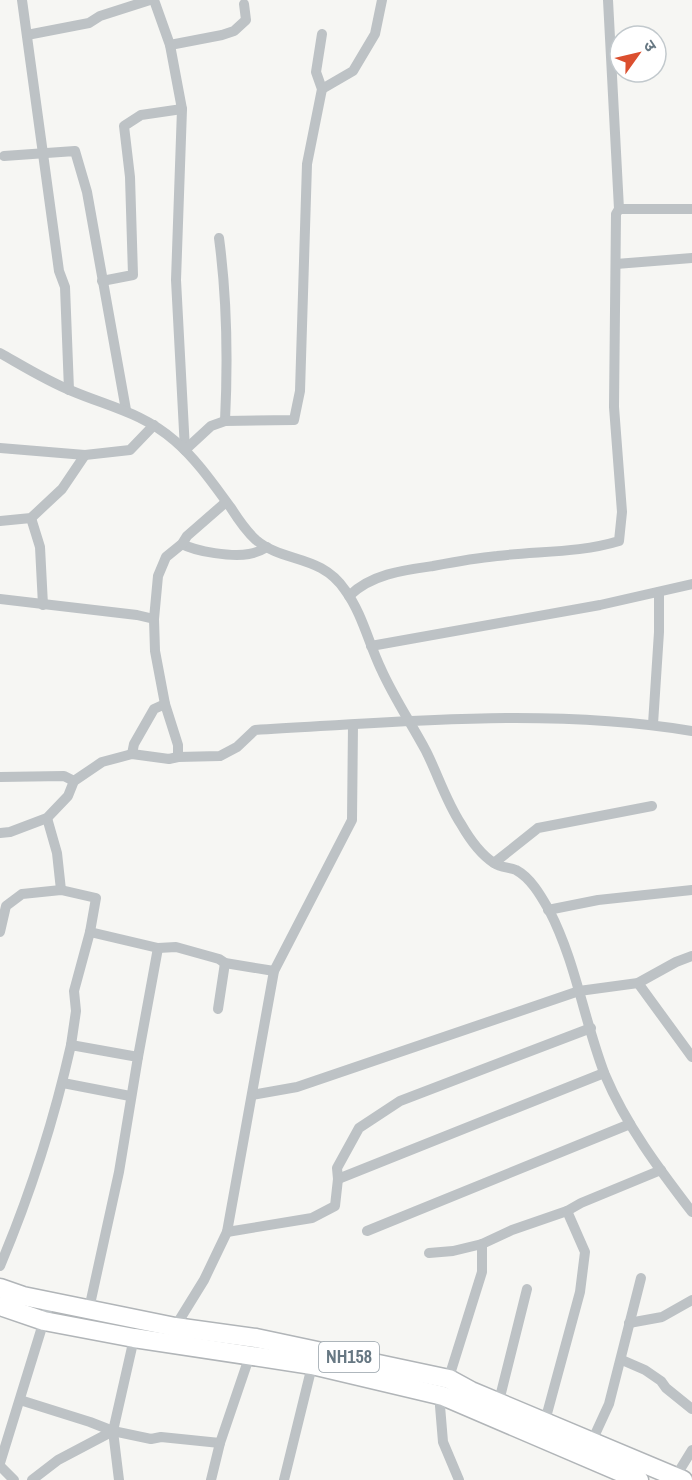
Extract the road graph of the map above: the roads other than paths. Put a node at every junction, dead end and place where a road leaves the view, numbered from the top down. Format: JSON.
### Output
{"nodes":[{"id":1,"x":22,"y":0,"type":"edge"},
{"id":2,"x":152,"y":0,"type":"edge"},
{"id":3,"x":382,"y":0,"type":"edge"},
{"id":4,"x":608,"y":0,"type":"edge"},
{"id":5,"x":244,"y":4,"type":"dead end"},
{"id":6,"x":322,"y":34,"type":"dead end"},
{"id":7,"x":27,"y":35,"type":"junction"},
{"id":8,"x":170,"y":45,"type":"junction"},
{"id":9,"x":322,"y":89,"type":"junction"},
{"id":10,"x":182,"y":109,"type":"junction"},
{"id":11,"x":43,"y":153,"type":"junction"},
{"id":12,"x":4,"y":156,"type":"dead end"},
{"id":13,"x":619,"y":209,"type":"junction"},
{"id":14,"x":692,"y":209,"type":"edge"},
{"id":15,"x":219,"y":238,"type":"dead end"},
{"id":16,"x":692,"y":258,"type":"edge"},
{"id":17,"x":616,"y":264,"type":"junction"},
{"id":18,"x":102,"y":280,"type":"junction"},
{"id":19,"x":0,"y":353,"type":"edge"},
{"id":20,"x":69,"y":390,"type":"junction"},
{"id":21,"x":126,"y":410,"type":"junction"},
{"id":22,"x":225,"y":421,"type":"junction"},
{"id":23,"x":154,"y":424,"type":"junction"},
{"id":24,"x":0,"y":448,"type":"edge"},
{"id":25,"x":185,"y":450,"type":"junction"},
{"id":26,"x":85,"y":455,"type":"junction"},
{"id":27,"x":226,"y":502,"type":"junction"},
{"id":28,"x":31,"y":518,"type":"junction"},
{"id":29,"x":0,"y":521,"type":"edge"},
{"id":30,"x":182,"y":544,"type":"junction"},
{"id":31,"x":267,"y":547,"type":"junction"},
{"id":32,"x":692,"y":584,"type":"edge"},
{"id":33,"x":659,"y":592,"type":"junction"},
{"id":34,"x":349,"y":596,"type":"junction"},
{"id":35,"x":0,"y":599,"type":"edge"},
{"id":36,"x":43,"y":605,"type":"junction"},
{"id":37,"x":154,"y":619,"type":"junction"},
{"id":38,"x":371,"y":646,"type":"junction"},
{"id":39,"x":165,"y":704,"type":"junction"},
{"id":40,"x":409,"y":722,"type":"junction"},
{"id":41,"x":653,"y":724,"type":"junction"},
{"id":42,"x":353,"y":725,"type":"junction"},
{"id":43,"x":692,"y":730,"type":"edge"},
{"id":44,"x":132,"y":754,"type":"junction"},
{"id":45,"x":178,"y":757,"type":"junction"},
{"id":46,"x":0,"y":777,"type":"edge"},
{"id":47,"x":74,"y":781,"type":"junction"},
{"id":48,"x":652,"y":806,"type":"dead end"},
{"id":49,"x":47,"y":818,"type":"junction"},
{"id":50,"x":0,"y":833,"type":"edge"},
{"id":51,"x":494,"y":863,"type":"junction"},
{"id":52,"x":61,"y":890,"type":"junction"},
{"id":53,"x":692,"y":890,"type":"edge"},
{"id":54,"x":549,"y":910,"type":"junction"},
{"id":55,"x":0,"y":932,"type":"edge"},
{"id":56,"x":90,"y":932,"type":"junction"},
{"id":57,"x":158,"y":948,"type":"junction"},
{"id":58,"x":692,"y":956,"type":"edge"},
{"id":59,"x":225,"y":963,"type":"junction"},
{"id":60,"x":274,"y":971,"type":"junction"},
{"id":61,"x":638,"y":983,"type":"junction"},
{"id":62,"x":579,"y":991,"type":"junction"},
{"id":63,"x":218,"y":1009,"type":"dead end"},
{"id":64,"x":591,"y":1028,"type":"junction"},
{"id":65,"x":71,"y":1045,"type":"junction"},
{"id":66,"x":692,"y":1056,"type":"edge"},
{"id":67,"x":138,"y":1058,"type":"junction"},
{"id":68,"x":604,"y":1073,"type":"junction"},
{"id":69,"x":63,"y":1083,"type":"junction"},
{"id":70,"x":252,"y":1095,"type":"junction"},
{"id":71,"x":130,"y":1096,"type":"junction"},
{"id":72,"x":630,"y":1124,"type":"junction"},
{"id":73,"x":661,"y":1170,"type":"junction"},
{"id":74,"x":338,"y":1179,"type":"junction"},
{"id":75,"x":567,"y":1211,"type":"junction"},
{"id":76,"x":692,"y":1212,"type":"edge"},
{"id":77,"x":367,"y":1231,"type":"dead end"},
{"id":78,"x":227,"y":1232,"type":"junction"},
{"id":79,"x":482,"y":1244,"type":"junction"},
{"id":80,"x":429,"y":1253,"type":"dead end"},
{"id":81,"x":0,"y":1266,"type":"edge"},
{"id":82,"x":640,"y":1278,"type":"dead end"},
{"id":83,"x":0,"y":1288,"type":"edge"},
{"id":84,"x":527,"y":1289,"type":"dead end"},
{"id":85,"x":692,"y":1300,"type":"edge"},
{"id":86,"x":50,"y":1301,"type":"junction"},
{"id":87,"x":0,"y":1306,"type":"edge"},
{"id":88,"x":89,"y":1309,"type":"junction"},
{"id":89,"x":139,"y":1320,"type":"junction"},
{"id":90,"x":44,"y":1321,"type":"junction"},
{"id":91,"x":629,"y":1323,"type":"junction"},
{"id":92,"x":175,"y":1327,"type":"junction"},
{"id":93,"x":134,"y":1338,"type":"junction"},
{"id":94,"x":253,"y":1346,"type":"junction"},
{"id":95,"x":314,"y":1358,"type":"junction"},
{"id":96,"x":622,"y":1360,"type":"junction"},
{"id":97,"x":446,"y":1388,"type":"junction"},
{"id":98,"x":20,"y":1400,"type":"junction"},
{"id":99,"x":499,"y":1401,"type":"junction"},
{"id":100,"x":692,"y":1409,"type":"edge"},
{"id":101,"x":545,"y":1421,"type":"junction"},
{"id":102,"x":113,"y":1431,"type":"junction"},
{"id":103,"x":592,"y":1441,"type":"junction"},
{"id":104,"x":220,"y":1443,"type":"junction"},
{"id":105,"x":692,"y":1450,"type":"edge"},
{"id":106,"x":0,"y":1464,"type":"edge"},
{"id":107,"x":673,"y":1478,"type":"edge"},
{"id":108,"x":14,"y":1480,"type":"edge"},
{"id":109,"x":32,"y":1480,"type":"edge"},
{"id":110,"x":119,"y":1480,"type":"edge"},
{"id":111,"x":211,"y":1480,"type":"edge"},
{"id":112,"x":284,"y":1480,"type":"edge"},
{"id":113,"x":459,"y":1480,"type":"edge"},
{"id":114,"x":639,"y":1480,"type":"edge"}],
"edges":[{"from":1,"to":7,"type":"street"},
{"from":2,"to":7,"type":"street"},
{"from":2,"to":8,"type":"street"},
{"from":3,"to":9,"type":"street"},
{"from":4,"to":13,"type":"street"},
{"from":5,"to":8,"type":"street"},
{"from":6,"to":9,"type":"street"},
{"from":7,"to":11,"type":"street"},
{"from":8,"to":10,"type":"street"},
{"from":9,"to":22,"type":"street"},
{"from":10,"to":18,"type":"street"},
{"from":10,"to":25,"type":"street"},
{"from":11,"to":12,"type":"street"},
{"from":11,"to":18,"type":"street"},
{"from":11,"to":20,"type":"street"},
{"from":13,"to":14,"type":"street"},
{"from":13,"to":17,"type":"street"},
{"from":15,"to":22,"type":"street"},
{"from":16,"to":17,"type":"street"},
{"from":17,"to":34,"type":"street"},
{"from":18,"to":21,"type":"street"},
{"from":19,"to":20,"type":"street"},
{"from":20,"to":21,"type":"street"},
{"from":21,"to":23,"type":"street"},
{"from":22,"to":25,"type":"street"},
{"from":23,"to":25,"type":"street"},
{"from":23,"to":26,"type":"street"},
{"from":24,"to":26,"type":"street"},
{"from":25,"to":27,"type":"street"},
{"from":26,"to":28,"type":"street"},
{"from":27,"to":30,"type":"street"},
{"from":27,"to":31,"type":"street"},
{"from":28,"to":29,"type":"street"},
{"from":28,"to":36,"type":"street"},
{"from":30,"to":31,"type":"street"},
{"from":30,"to":37,"type":"street"},
{"from":31,"to":34,"type":"street"},
{"from":32,"to":33,"type":"street"},
{"from":33,"to":38,"type":"street"},
{"from":33,"to":41,"type":"street"},
{"from":34,"to":38,"type":"street"},
{"from":35,"to":36,"type":"street"},
{"from":36,"to":37,"type":"street"},
{"from":37,"to":39,"type":"street"},
{"from":38,"to":40,"type":"street"},
{"from":39,"to":44,"type":"street"},
{"from":39,"to":45,"type":"street"},
{"from":40,"to":41,"type":"street"},
{"from":40,"to":42,"type":"street"},
{"from":40,"to":51,"type":"street"},
{"from":41,"to":43,"type":"street"},
{"from":42,"to":45,"type":"street"},
{"from":42,"to":60,"type":"street"},
{"from":44,"to":45,"type":"street"},
{"from":44,"to":47,"type":"street"},
{"from":46,"to":47,"type":"street"},
{"from":47,"to":49,"type":"street"},
{"from":48,"to":51,"type":"street"},
{"from":49,"to":50,"type":"street"},
{"from":49,"to":52,"type":"street"},
{"from":51,"to":54,"type":"street"},
{"from":52,"to":55,"type":"street"},
{"from":52,"to":56,"type":"street"},
{"from":53,"to":54,"type":"street"},
{"from":54,"to":62,"type":"street"},
{"from":56,"to":57,"type":"street"},
{"from":56,"to":65,"type":"street"},
{"from":57,"to":59,"type":"street"},
{"from":57,"to":67,"type":"street"},
{"from":58,"to":61,"type":"street"},
{"from":59,"to":60,"type":"street"},
{"from":59,"to":63,"type":"street"},
{"from":60,"to":70,"type":"street"},
{"from":61,"to":62,"type":"street"},
{"from":61,"to":66,"type":"street"},
{"from":62,"to":64,"type":"street"},
{"from":62,"to":70,"type":"street"},
{"from":64,"to":68,"type":"street"},
{"from":64,"to":74,"type":"street"},
{"from":65,"to":67,"type":"street"},
{"from":65,"to":69,"type":"street"},
{"from":67,"to":71,"type":"street"},
{"from":68,"to":72,"type":"street"},
{"from":68,"to":74,"type":"street"},
{"from":69,"to":71,"type":"street"},
{"from":69,"to":81,"type":"street"},
{"from":70,"to":78,"type":"street"},
{"from":71,"to":88,"type":"street"},
{"from":72,"to":73,"type":"street"},
{"from":72,"to":77,"type":"street"},
{"from":73,"to":75,"type":"street"},
{"from":73,"to":76,"type":"street"},
{"from":74,"to":78,"type":"street"},
{"from":75,"to":79,"type":"street"},
{"from":75,"to":101,"type":"street"},
{"from":78,"to":92,"type":"street"},
{"from":79,"to":80,"type":"street"},
{"from":79,"to":97,"type":"street"},
{"from":82,"to":91,"type":"street"},
{"from":83,"to":86,"type":"highway","number":"NH158"},
{"from":84,"to":99,"type":"street"},
{"from":85,"to":91,"type":"street"},
{"from":86,"to":88,"type":"highway","number":"NH158"},
{"from":86,"to":90,"type":"street"},
{"from":87,"to":90,"type":"highway"},
{"from":88,"to":89,"type":"highway","number":"NH158"},
{"from":89,"to":92,"type":"highway","number":"NH158"},
{"from":89,"to":93,"type":"street"},
{"from":90,"to":93,"type":"highway"},
{"from":90,"to":98,"type":"street"},
{"from":91,"to":96,"type":"street"},
{"from":92,"to":94,"type":"highway","number":"NH158"},
{"from":93,"to":94,"type":"highway"},
{"from":93,"to":102,"type":"street"},
{"from":94,"to":95,"type":"highway","number":"NH158"},
{"from":94,"to":104,"type":"street"},
{"from":95,"to":97,"type":"highway","number":"NH158"},
{"from":95,"to":112,"type":"street"},
{"from":96,"to":100,"type":"street"},
{"from":96,"to":103,"type":"street"},
{"from":97,"to":99,"type":"highway","number":"NH158"},
{"from":97,"to":113,"type":"street"},
{"from":97,"to":114,"type":"highway"},
{"from":98,"to":102,"type":"street"},
{"from":98,"to":106,"type":"street"},
{"from":99,"to":101,"type":"highway","number":"NH158"},
{"from":101,"to":103,"type":"highway","number":"NH158"},
{"from":102,"to":104,"type":"street"},
{"from":102,"to":109,"type":"street"},
{"from":102,"to":110,"type":"street"},
{"from":103,"to":107,"type":"highway","number":"NH158"},
{"from":104,"to":111,"type":"street"},
{"from":105,"to":107,"type":"street"},
{"from":106,"to":108,"type":"street"}]}
